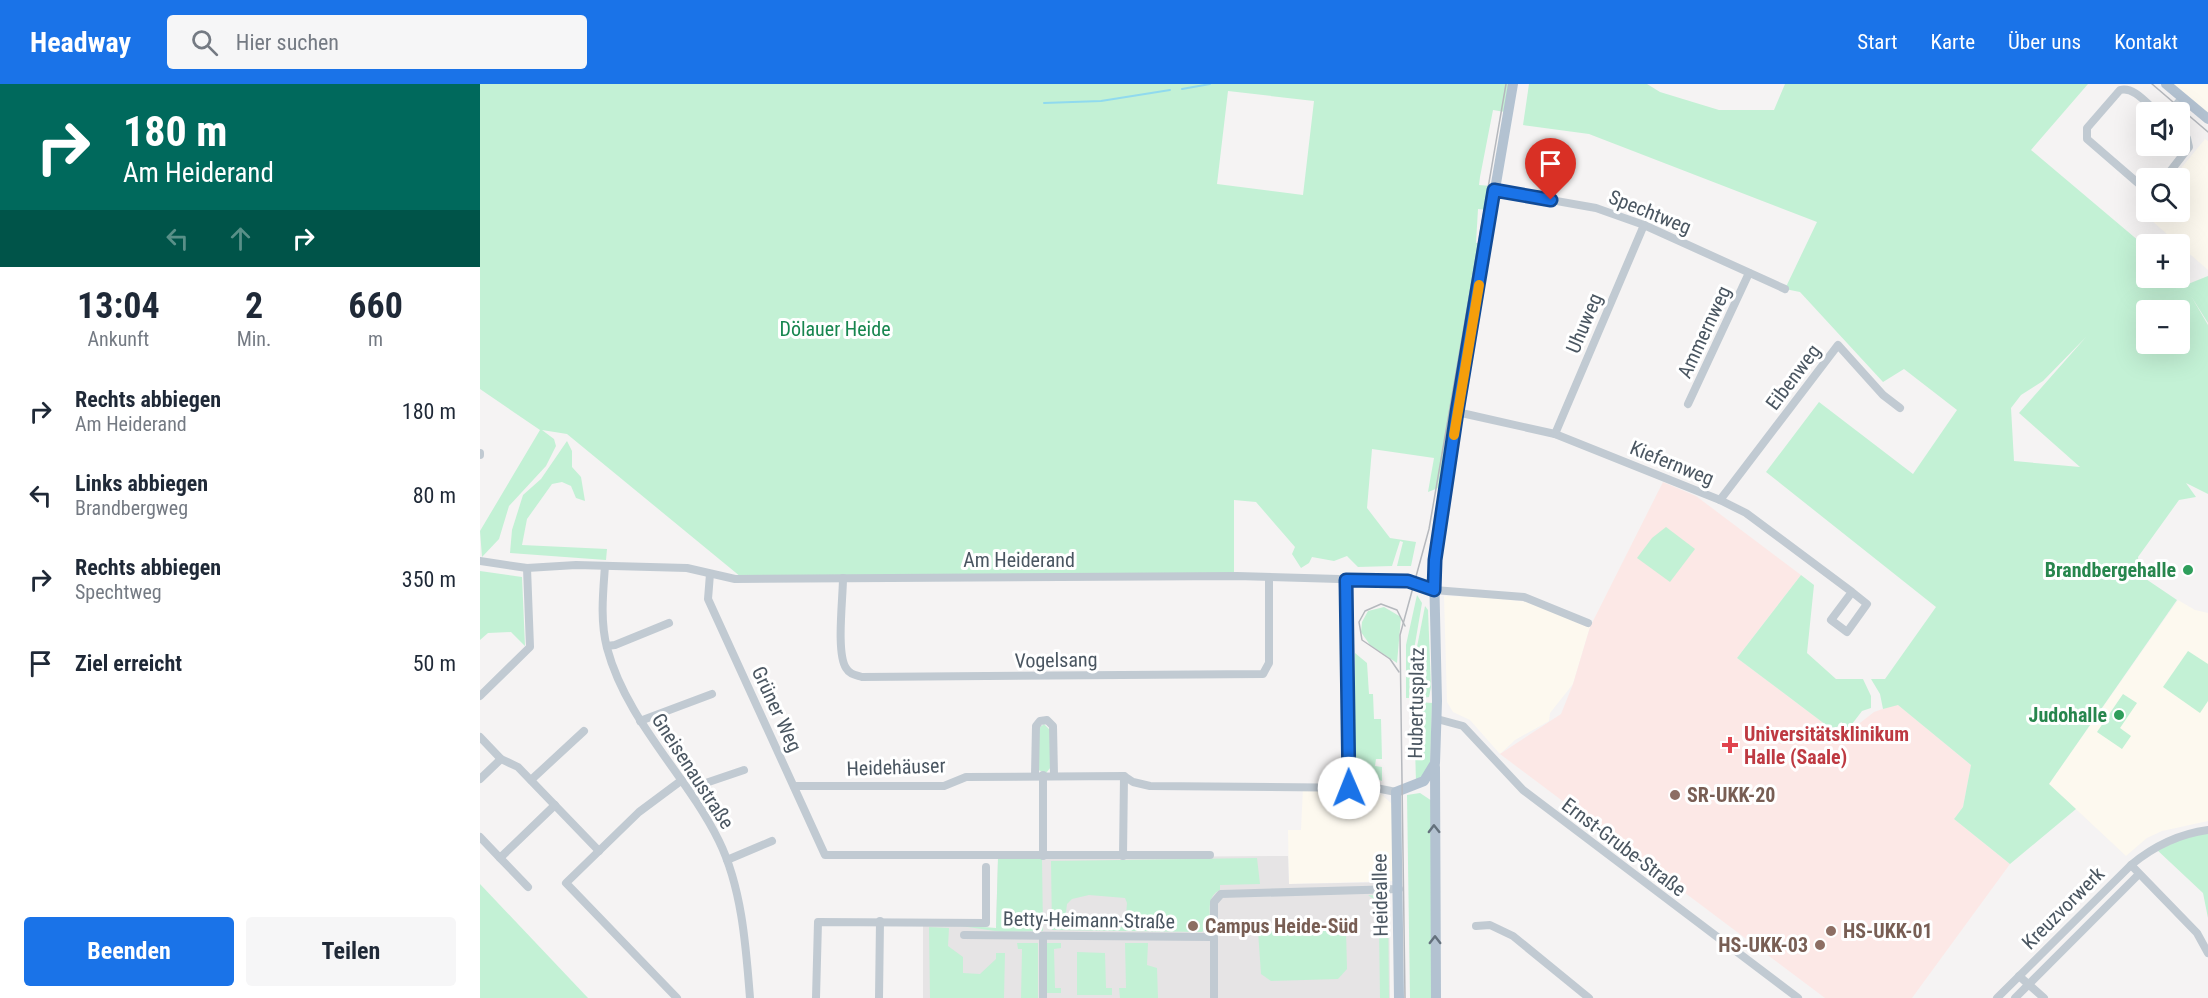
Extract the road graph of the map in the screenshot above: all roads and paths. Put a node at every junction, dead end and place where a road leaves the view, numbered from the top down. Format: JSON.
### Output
{"nodes":[{"id":1,"x":1513,"y":84,"type":"edge"},
{"id":2,"x":2166,"y":84,"type":"edge"},
{"id":3,"x":2182,"y":98,"type":"junction"},
{"id":4,"x":2145,"y":102,"type":"edge"},
{"id":5,"x":2179,"y":102,"type":"edge"},
{"id":6,"x":2208,"y":119,"type":"edge"},
{"id":7,"x":2182,"y":156,"type":"edge"},
{"id":8,"x":2173,"y":168,"type":"edge"},
{"id":9,"x":2136,"y":181,"type":"edge"},
{"id":10,"x":1494,"y":190,"type":"junction"},
{"id":11,"x":1644,"y":225,"type":"junction"},
{"id":12,"x":1749,"y":273,"type":"junction"},
{"id":13,"x":1785,"y":289,"type":"dead end"},
{"id":14,"x":1689,"y":404,"type":"dead end"},
{"id":15,"x":1900,"y":408,"type":"dead end"},
{"id":16,"x":1457,"y":412,"type":"junction"},
{"id":17,"x":1555,"y":434,"type":"junction"},
{"id":18,"x":1720,"y":500,"type":"junction"},
{"id":19,"x":480,"y":561,"type":"edge"},
{"id":20,"x":605,"y":566,"type":"junction"},
{"id":21,"x":527,"y":568,"type":"junction"},
{"id":22,"x":710,"y":574,"type":"junction"},
{"id":23,"x":843,"y":578,"type":"junction"},
{"id":24,"x":1269,"y":578,"type":"junction"},
{"id":25,"x":1346,"y":580,"type":"junction"},
{"id":26,"x":1434,"y":590,"type":"junction"},
{"id":27,"x":1852,"y":592,"type":"junction"},
{"id":28,"x":669,"y":623,"type":"dead end"},
{"id":29,"x":1588,"y":623,"type":"dead end"},
{"id":30,"x":607,"y":646,"type":"junction"},
{"id":31,"x":712,"y":694,"type":"dead end"},
{"id":32,"x":480,"y":696,"type":"edge"},
{"id":33,"x":1437,"y":719,"type":"junction"},
{"id":34,"x":640,"y":721,"type":"junction"},
{"id":35,"x":584,"y":731,"type":"dead end"},
{"id":36,"x":480,"y":737,"type":"edge"},
{"id":37,"x":501,"y":759,"type":"junction"},
{"id":38,"x":1435,"y":764,"type":"junction"},
{"id":39,"x":744,"y":770,"type":"dead end"},
{"id":40,"x":1039,"y":775,"type":"junction"},
{"id":41,"x":1054,"y":775,"type":"junction"},
{"id":42,"x":1124,"y":776,"type":"junction"},
{"id":43,"x":480,"y":779,"type":"edge"},
{"id":44,"x":531,"y":780,"type":"junction"},
{"id":45,"x":682,"y":780,"type":"junction"},
{"id":46,"x":794,"y":786,"type":"junction"},
{"id":47,"x":1415,"y":786,"type":"junction"},
{"id":48,"x":1349,"y":788,"type":"junction"},
{"id":49,"x":688,"y":789,"type":"junction"},
{"id":50,"x":1396,"y":792,"type":"junction"},
{"id":51,"x":1434,"y":800,"type":"junction"},
{"id":52,"x":555,"y":805,"type":"junction"},
{"id":53,"x":2208,"y":831,"type":"edge"},
{"id":54,"x":480,"y":837,"type":"edge"},
{"id":55,"x":772,"y":841,"type":"dead end"},
{"id":56,"x":599,"y":851,"type":"junction"},
{"id":57,"x":1210,"y":855,"type":"dead end"},
{"id":58,"x":1043,"y":856,"type":"junction"},
{"id":59,"x":1123,"y":856,"type":"junction"},
{"id":60,"x":501,"y":858,"type":"junction"},
{"id":61,"x":727,"y":860,"type":"junction"},
{"id":62,"x":2131,"y":865,"type":"junction"},
{"id":63,"x":986,"y":867,"type":"dead end"},
{"id":64,"x":2138,"y":875,"type":"junction"},
{"id":65,"x":528,"y":887,"type":"dead end"},
{"id":66,"x":1399,"y":889,"type":"junction"},
{"id":67,"x":879,"y":921,"type":"junction"},
{"id":68,"x":1476,"y":926,"type":"dead end"},
{"id":69,"x":964,"y":935,"type":"dead end"},
{"id":70,"x":1043,"y":936,"type":"junction"},
{"id":71,"x":1214,"y":937,"type":"junction"},
{"id":72,"x":2208,"y":953,"type":"edge"},
{"id":73,"x":2019,"y":976,"type":"junction"},
{"id":74,"x":2029,"y":983,"type":"junction"},
{"id":75,"x":677,"y":998,"type":"edge"},
{"id":76,"x":750,"y":998,"type":"edge"},
{"id":77,"x":816,"y":998,"type":"edge"},
{"id":78,"x":879,"y":998,"type":"edge"},
{"id":79,"x":1043,"y":998,"type":"edge"},
{"id":80,"x":1214,"y":998,"type":"edge"},
{"id":81,"x":1399,"y":998,"type":"edge"},
{"id":82,"x":1436,"y":998,"type":"edge"},
{"id":83,"x":1589,"y":998,"type":"edge"},
{"id":84,"x":1798,"y":998,"type":"edge"},
{"id":85,"x":1997,"y":998,"type":"edge"},
{"id":86,"x":2015,"y":998,"type":"edge"},
{"id":87,"x":2044,"y":998,"type":"edge"}],
"edges":[{"from":1,"to":10,"type":"main road","name":"Hubertusplatz"},
{"from":2,"to":3,"type":"main road"},
{"from":3,"to":5,"type":"street"},
{"from":3,"to":6,"type":"main road"},
{"from":4,"to":9,"type":"street"},
{"from":7,"to":8,"type":"street"},
{"from":10,"to":11,"type":"street","name":"Spechtweg"},
{"from":10,"to":16,"type":"main road","name":"Hubertusplatz"},
{"from":11,"to":12,"type":"street","name":"Spechtweg"},
{"from":11,"to":17,"type":"street","name":"Uhuweg"},
{"from":12,"to":13,"type":"street","name":"Spechtweg"},
{"from":12,"to":14,"type":"street","name":"Ammernweg"},
{"from":15,"to":18,"type":"street","name":"Eibenweg"},
{"from":16,"to":17,"type":"street","name":"Kiefernweg"},
{"from":16,"to":26,"type":"main road","name":"Hubertusplatz"},
{"from":17,"to":18,"type":"street","name":"Kiefernweg"},
{"from":18,"to":27,"type":"street","name":"Kiefernweg"},
{"from":19,"to":21,"type":"street","name":"Am Heiderand"},
{"from":20,"to":21,"type":"street","name":"Am Heiderand"},
{"from":20,"to":22,"type":"street","name":"Am Heiderand"},
{"from":20,"to":30,"type":"street","name":"Gneisenaustraße"},
{"from":21,"to":32,"type":"street"},
{"from":22,"to":23,"type":"street","name":"Am Heiderand"},
{"from":22,"to":46,"type":"street","name":"Grüner Weg"},
{"from":23,"to":24,"type":"street","name":"Am Heiderand"},
{"from":23,"to":24,"type":"street","name":"Vogelsang"},
{"from":24,"to":25,"type":"street","name":"Am Heiderand"},
{"from":25,"to":26,"type":"street","name":"Am Heiderand"},
{"from":25,"to":48,"type":"street"},
{"from":26,"to":29,"type":"street","name":"Am Heiderand"},
{"from":26,"to":33,"type":"main road","name":"Hubertusplatz"},
{"from":27,"to":27,"type":"street","name":"Kiefernweg"},
{"from":28,"to":30,"type":"street"},
{"from":30,"to":34,"type":"street","name":"Gneisenaustraße"},
{"from":31,"to":34,"type":"street"},
{"from":33,"to":38,"type":"main road","name":"Hubertusplatz"},
{"from":33,"to":84,"type":"street","name":"Ernst-Grube-Straße"},
{"from":34,"to":45,"type":"street","name":"Gneisenaustraße"},
{"from":35,"to":44,"type":"street"},
{"from":36,"to":37,"type":"street"},
{"from":37,"to":43,"type":"street"},
{"from":37,"to":44,"type":"street"},
{"from":38,"to":47,"type":"main road","name":"Hubertusplatz"},
{"from":38,"to":51,"type":"main road"},
{"from":39,"to":49,"type":"street"},
{"from":40,"to":41,"type":"street","name":"Heidehäuser"},
{"from":40,"to":41,"type":"street"},
{"from":40,"to":46,"type":"street","name":"Heidehäuser"},
{"from":40,"to":58,"type":"street"},
{"from":41,"to":42,"type":"street","name":"Heidehäuser"},
{"from":42,"to":48,"type":"street","name":"Heidehäuser"},
{"from":42,"to":59,"type":"street"},
{"from":44,"to":52,"type":"street"},
{"from":45,"to":49,"type":"street","name":"Gneisenaustraße"},
{"from":45,"to":56,"type":"street"},
{"from":46,"to":58,"type":"street","name":"Grüner Weg"},
{"from":47,"to":50,"type":"main road","name":"Hubertusplatz"},
{"from":47,"to":51,"type":"main road"},
{"from":48,"to":50,"type":"street","name":"Hubertusplatz"},
{"from":49,"to":61,"type":"street","name":"Gneisenaustraße"},
{"from":50,"to":66,"type":"main road","name":"Heideallee"},
{"from":82,"to":51,"type":"main road","one_way":true},
{"from":52,"to":56,"type":"street"},
{"from":52,"to":60,"type":"street"},
{"from":53,"to":62,"type":"street","name":"Kreuzvorwerk"},
{"from":54,"to":60,"type":"street"},
{"from":55,"to":61,"type":"street"},
{"from":56,"to":75,"type":"street"},
{"from":57,"to":59,"type":"street"},
{"from":58,"to":59,"type":"street"},
{"from":60,"to":65,"type":"street"},
{"from":61,"to":76,"type":"street","name":"Gneisenaustraße"},
{"from":62,"to":64,"type":"street","name":"Kreuzvorwerk"},
{"from":62,"to":73,"type":"street","name":"Kreuzvorwerk"},
{"from":63,"to":67,"type":"street"},
{"from":64,"to":72,"type":"street","name":"Kreuzvorwerk"},
{"from":64,"to":74,"type":"street","name":"Kreuzvorwerk"},
{"from":66,"to":71,"type":"street"},
{"from":66,"to":81,"type":"main road","name":"Heideallee"},
{"from":67,"to":77,"type":"street"},
{"from":67,"to":78,"type":"street"},
{"from":68,"to":83,"type":"street"},
{"from":69,"to":70,"type":"street","name":"Betty-Heimann-Straße"},
{"from":70,"to":71,"type":"street","name":"Betty-Heimann-Straße"},
{"from":70,"to":79,"type":"street"},
{"from":71,"to":80,"type":"street"},
{"from":73,"to":74,"type":"street","name":"Kreuzvorwerk"},
{"from":73,"to":85,"type":"street","name":"Kreuzvorwerk"},
{"from":74,"to":86,"type":"street"},
{"from":74,"to":87,"type":"street","name":"Kreuzvorwerk"}]}
